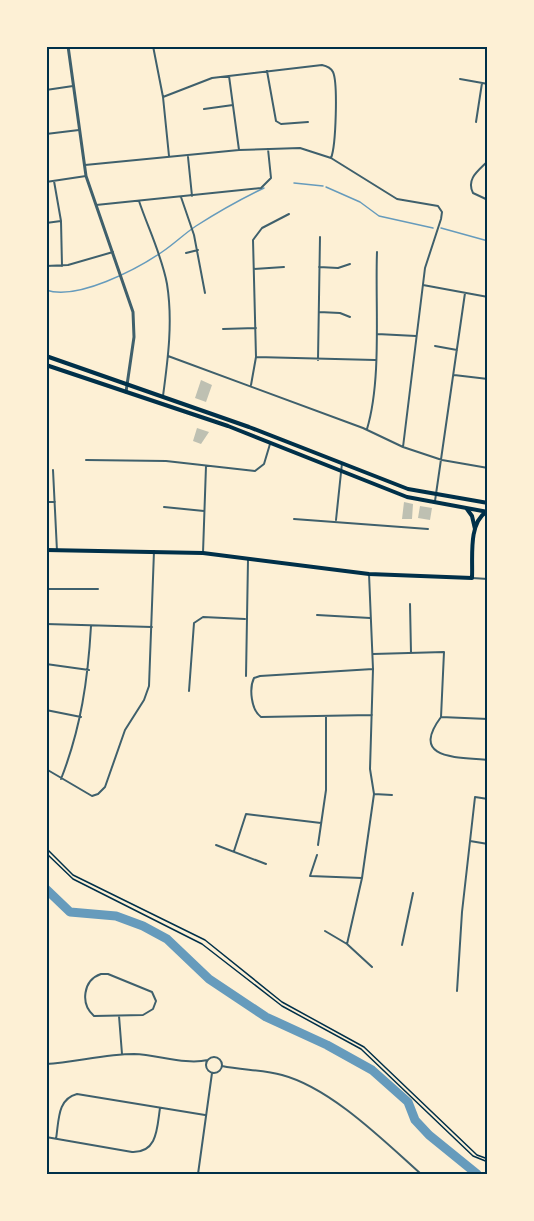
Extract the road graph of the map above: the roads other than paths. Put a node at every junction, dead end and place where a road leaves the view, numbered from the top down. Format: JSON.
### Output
{"nodes":[{"id":1,"x":68,"y":46,"type":"edge"},
{"id":2,"x":153,"y":46,"type":"edge"},
{"id":3,"x":267,"y":71,"type":"junction"},
{"id":4,"x":229,"y":76,"type":"junction"},
{"id":5,"x":460,"y":79,"type":"dead end"},
{"id":6,"x":482,"y":83,"type":"junction"},
{"id":7,"x":488,"y":84,"type":"edge"},
{"id":8,"x":73,"y":86,"type":"junction"},
{"id":9,"x":46,"y":90,"type":"edge"},
{"id":10,"x":163,"y":97,"type":"junction"},
{"id":11,"x":233,"y":105,"type":"junction"},
{"id":12,"x":204,"y":109,"type":"dead end"},
{"id":13,"x":308,"y":122,"type":"dead end"},
{"id":14,"x":476,"y":122,"type":"dead end"},
{"id":15,"x":79,"y":130,"type":"junction"},
{"id":16,"x":46,"y":134,"type":"edge"},
{"id":17,"x":268,"y":148,"type":"junction"},
{"id":18,"x":239,"y":150,"type":"junction"},
{"id":19,"x":188,"y":156,"type":"junction"},
{"id":20,"x":169,"y":157,"type":"junction"},
{"id":21,"x":332,"y":158,"type":"junction"},
{"id":22,"x":488,"y":161,"type":"edge"},
{"id":23,"x":85,"y":165,"type":"junction"},
{"id":24,"x":86,"y":176,"type":"junction"},
{"id":25,"x":54,"y":181,"type":"junction"},
{"id":26,"x":46,"y":182,"type":"edge"},
{"id":27,"x":192,"y":196,"type":"junction"},
{"id":28,"x":181,"y":197,"type":"junction"},
{"id":29,"x":488,"y":200,"type":"edge"},
{"id":30,"x":139,"y":201,"type":"junction"},
{"id":31,"x":96,"y":205,"type":"junction"},
{"id":32,"x":290,"y":214,"type":"dead end"},
{"id":33,"x":61,"y":221,"type":"junction"},
{"id":34,"x":46,"y":223,"type":"edge"},
{"id":35,"x":320,"y":237,"type":"dead end"},
{"id":36,"x":198,"y":250,"type":"junction"},
{"id":37,"x":113,"y":252,"type":"junction"},
{"id":38,"x":186,"y":252,"type":"dead end"},
{"id":39,"x":377,"y":252,"type":"dead end"},
{"id":40,"x":350,"y":264,"type":"dead end"},
{"id":41,"x":46,"y":266,"type":"edge"},
{"id":42,"x":62,"y":266,"type":"junction"},
{"id":43,"x":284,"y":267,"type":"dead end"},
{"id":44,"x":319,"y":267,"type":"junction"},
{"id":45,"x":254,"y":268,"type":"junction"},
{"id":46,"x":423,"y":285,"type":"junction"},
{"id":47,"x":205,"y":293,"type":"dead end"},
{"id":48,"x":465,"y":293,"type":"junction"},
{"id":49,"x":488,"y":297,"type":"edge"},
{"id":50,"x":319,"y":312,"type":"junction"},
{"id":51,"x":350,"y":317,"type":"dead end"},
{"id":52,"x":256,"y":328,"type":"junction"},
{"id":53,"x":223,"y":329,"type":"dead end"},
{"id":54,"x":376,"y":334,"type":"junction"},
{"id":55,"x":416,"y":336,"type":"junction"},
{"id":56,"x":435,"y":346,"type":"dead end"},
{"id":57,"x":457,"y":350,"type":"junction"},
{"id":58,"x":46,"y":356,"type":"edge"},
{"id":59,"x":168,"y":356,"type":"junction"},
{"id":60,"x":256,"y":357,"type":"junction"},
{"id":61,"x":318,"y":360,"type":"junction"},
{"id":62,"x":375,"y":360,"type":"junction"},
{"id":63,"x":46,"y":365,"type":"edge"},
{"id":64,"x":454,"y":375,"type":"junction"},
{"id":65,"x":488,"y":379,"type":"edge"},
{"id":66,"x":128,"y":383,"type":"junction"},
{"id":67,"x":252,"y":385,"type":"junction"},
{"id":68,"x":126,"y":392,"type":"junction"},
{"id":69,"x":163,"y":396,"type":"junction"},
{"id":70,"x":367,"y":429,"type":"junction"},
{"id":71,"x":270,"y":444,"type":"junction"},
{"id":72,"x":403,"y":447,"type":"junction"},
{"id":73,"x":86,"y":460,"type":"dead end"},
{"id":74,"x":442,"y":460,"type":"junction"},
{"id":75,"x":342,"y":464,"type":"junction"},
{"id":76,"x":207,"y":465,"type":"junction"},
{"id":77,"x":488,"y":468,"type":"edge"},
{"id":78,"x":53,"y":470,"type":"dead end"},
{"id":79,"x":341,"y":472,"type":"junction"},
{"id":80,"x":436,"y":496,"type":"junction"},
{"id":81,"x":46,"y":502,"type":"edge"},
{"id":82,"x":55,"y":502,"type":"junction"},
{"id":83,"x":488,"y":503,"type":"edge"},
{"id":84,"x":435,"y":504,"type":"junction"},
{"id":85,"x":164,"y":507,"type":"dead end"},
{"id":86,"x":467,"y":509,"type":"junction"},
{"id":87,"x":204,"y":511,"type":"junction"},
{"id":88,"x":487,"y":512,"type":"edge"},
{"id":89,"x":294,"y":519,"type":"dead end"},
{"id":90,"x":336,"y":520,"type":"junction"},
{"id":91,"x":428,"y":529,"type":"dead end"},
{"id":92,"x":475,"y":529,"type":"junction"},
{"id":93,"x":46,"y":550,"type":"edge"},
{"id":94,"x":57,"y":550,"type":"junction"},
{"id":95,"x":154,"y":551,"type":"junction"},
{"id":96,"x":203,"y":553,"type":"junction"},
{"id":97,"x":248,"y":557,"type":"junction"},
{"id":98,"x":369,"y":574,"type":"junction"},
{"id":99,"x":472,"y":578,"type":"junction"},
{"id":100,"x":488,"y":579,"type":"edge"},
{"id":101,"x":46,"y":589,"type":"edge"},
{"id":102,"x":99,"y":589,"type":"dead end"},
{"id":103,"x":410,"y":604,"type":"dead end"},
{"id":104,"x":316,"y":615,"type":"dead end"},
{"id":105,"x":370,"y":618,"type":"junction"},
{"id":106,"x":245,"y":619,"type":"junction"},
{"id":107,"x":46,"y":624,"type":"edge"},
{"id":108,"x":91,"y":626,"type":"junction"},
{"id":109,"x":153,"y":627,"type":"junction"},
{"id":110,"x":411,"y":652,"type":"junction"},
{"id":111,"x":373,"y":654,"type":"junction"},
{"id":112,"x":46,"y":664,"type":"edge"},
{"id":113,"x":374,"y":669,"type":"junction"},
{"id":114,"x":89,"y":670,"type":"junction"},
{"id":115,"x":246,"y":676,"type":"dead end"},
{"id":116,"x":189,"y":691,"type":"dead end"},
{"id":117,"x":46,"y":710,"type":"edge"},
{"id":118,"x":372,"y":715,"type":"junction"},
{"id":119,"x":326,"y":716,"type":"junction"},
{"id":120,"x":81,"y":717,"type":"junction"},
{"id":121,"x":441,"y":717,"type":"junction"},
{"id":122,"x":488,"y":719,"type":"edge"},
{"id":123,"x":488,"y":760,"type":"edge"},
{"id":124,"x":46,"y":770,"type":"edge"},
{"id":125,"x":61,"y":778,"type":"junction"},
{"id":126,"x":374,"y":794,"type":"junction"},
{"id":127,"x":392,"y":795,"type":"dead end"},
{"id":128,"x":488,"y":799,"type":"edge"},
{"id":129,"x":321,"y":824,"type":"junction"},
{"id":130,"x":469,"y":841,"type":"junction"},
{"id":131,"x":488,"y":844,"type":"edge"},
{"id":132,"x":216,"y":845,"type":"dead end"},
{"id":133,"x":318,"y":845,"type":"dead end"},
{"id":134,"x":234,"y":851,"type":"junction"},
{"id":135,"x":316,"y":855,"type":"dead end"},
{"id":136,"x":266,"y":864,"type":"dead end"},
{"id":137,"x":362,"y":878,"type":"junction"},
{"id":138,"x":413,"y":893,"type":"dead end"},
{"id":139,"x":325,"y":931,"type":"dead end"},
{"id":140,"x":347,"y":944,"type":"junction"},
{"id":141,"x":402,"y":945,"type":"dead end"},
{"id":142,"x":372,"y":967,"type":"dead end"},
{"id":143,"x":457,"y":991,"type":"dead end"},
{"id":144,"x":119,"y":1016,"type":"junction"},
{"id":145,"x":122,"y":1054,"type":"junction"},
{"id":146,"x":208,"y":1060,"type":"junction"},
{"id":147,"x":195,"y":1062,"type":"junction"},
{"id":148,"x":46,"y":1064,"type":"edge"},
{"id":149,"x":222,"y":1066,"type":"junction"},
{"id":150,"x":207,"y":1068,"type":"junction"},
{"id":151,"x":213,"y":1073,"type":"junction"},
{"id":152,"x":160,"y":1107,"type":"junction"},
{"id":153,"x":205,"y":1115,"type":"junction"},
{"id":154,"x":46,"y":1137,"type":"edge"},
{"id":155,"x":56,"y":1139,"type":"junction"},
{"id":156,"x":198,"y":1174,"type":"edge"},
{"id":157,"x":421,"y":1174,"type":"edge"}],
"edges":[{"from":1,"to":8,"type":"street"},
{"from":2,"to":10,"type":"street"},
{"from":3,"to":4,"type":"street"},
{"from":3,"to":13,"type":"street"},
{"from":3,"to":21,"type":"street"},
{"from":4,"to":10,"type":"street"},
{"from":4,"to":11,"type":"street"},
{"from":5,"to":6,"type":"street"},
{"from":6,"to":7,"type":"street"},
{"from":6,"to":14,"type":"street"},
{"from":8,"to":9,"type":"street"},
{"from":8,"to":15,"type":"street"},
{"from":10,"to":20,"type":"street"},
{"from":11,"to":12,"type":"street"},
{"from":11,"to":18,"type":"street"},
{"from":15,"to":16,"type":"street"},
{"from":15,"to":23,"type":"street"},
{"from":17,"to":18,"type":"street"},
{"from":17,"to":21,"type":"street"},
{"from":17,"to":27,"type":"street"},
{"from":18,"to":19,"type":"street"},
{"from":19,"to":20,"type":"street"},
{"from":19,"to":27,"type":"street"},
{"from":20,"to":23,"type":"street"},
{"from":21,"to":46,"type":"street"},
{"from":22,"to":29,"type":"street"},
{"from":23,"to":24,"type":"street"},
{"from":24,"to":25,"type":"street"},
{"from":24,"to":31,"type":"street"},
{"from":25,"to":26,"type":"street"},
{"from":25,"to":33,"type":"street"},
{"from":27,"to":28,"type":"street"},
{"from":28,"to":30,"type":"street"},
{"from":28,"to":36,"type":"street"},
{"from":30,"to":31,"type":"street"},
{"from":30,"to":59,"type":"street"},
{"from":31,"to":37,"type":"street"},
{"from":32,"to":45,"type":"street"},
{"from":33,"to":34,"type":"street"},
{"from":33,"to":42,"type":"street"},
{"from":35,"to":44,"type":"street"},
{"from":36,"to":38,"type":"street"},
{"from":36,"to":47,"type":"street"},
{"from":37,"to":42,"type":"street"},
{"from":37,"to":66,"type":"street"},
{"from":39,"to":54,"type":"street"},
{"from":40,"to":44,"type":"street"},
{"from":41,"to":42,"type":"street"},
{"from":43,"to":45,"type":"street"},
{"from":44,"to":50,"type":"street"},
{"from":45,"to":52,"type":"street"},
{"from":46,"to":48,"type":"street"},
{"from":46,"to":55,"type":"street"},
{"from":48,"to":49,"type":"street"},
{"from":48,"to":57,"type":"street"},
{"from":50,"to":51,"type":"street"},
{"from":50,"to":61,"type":"street"},
{"from":52,"to":53,"type":"street"},
{"from":52,"to":60,"type":"street"},
{"from":54,"to":55,"type":"street"},
{"from":54,"to":62,"type":"street"},
{"from":55,"to":72,"type":"street"},
{"from":56,"to":57,"type":"street"},
{"from":57,"to":64,"type":"street"},
{"from":58,"to":66,"type":"main road"},
{"from":59,"to":67,"type":"street"},
{"from":59,"to":69,"type":"street"},
{"from":60,"to":61,"type":"street"},
{"from":60,"to":67,"type":"street"},
{"from":61,"to":62,"type":"street"},
{"from":62,"to":70,"type":"street"},
{"from":63,"to":68,"type":"main road"},
{"from":64,"to":65,"type":"street"},
{"from":64,"to":74,"type":"street"},
{"from":66,"to":68,"type":"street"},
{"from":66,"to":69,"type":"main road"},
{"from":67,"to":70,"type":"street"},
{"from":68,"to":71,"type":"main road"},
{"from":69,"to":75,"type":"main road"},
{"from":70,"to":72,"type":"street"},
{"from":71,"to":76,"type":"street"},
{"from":71,"to":79,"type":"main road"},
{"from":72,"to":74,"type":"street"},
{"from":73,"to":76,"type":"street"},
{"from":74,"to":77,"type":"street"},
{"from":74,"to":80,"type":"street"},
{"from":75,"to":79,"type":"street"},
{"from":75,"to":80,"type":"main road"},
{"from":76,"to":87,"type":"street"},
{"from":78,"to":82,"type":"street"},
{"from":79,"to":84,"type":"main road"},
{"from":79,"to":90,"type":"street"},
{"from":80,"to":83,"type":"main road"},
{"from":80,"to":84,"type":"street"},
{"from":81,"to":82,"type":"street"},
{"from":82,"to":94,"type":"street"},
{"from":84,"to":86,"type":"main road"},
{"from":85,"to":87,"type":"street"},
{"from":86,"to":88,"type":"main road"},
{"from":86,"to":92,"type":"main road"},
{"from":87,"to":96,"type":"street"},
{"from":88,"to":92,"type":"main road"},
{"from":89,"to":90,"type":"street"},
{"from":90,"to":91,"type":"street"},
{"from":92,"to":99,"type":"main road"},
{"from":93,"to":94,"type":"main road"},
{"from":94,"to":95,"type":"main road"},
{"from":95,"to":96,"type":"main road"},
{"from":95,"to":109,"type":"street"},
{"from":96,"to":97,"type":"main road"},
{"from":97,"to":98,"type":"main road"},
{"from":97,"to":106,"type":"street"},
{"from":98,"to":99,"type":"main road"},
{"from":98,"to":105,"type":"street"},
{"from":99,"to":100,"type":"street"},
{"from":101,"to":102,"type":"street"},
{"from":103,"to":110,"type":"street"},
{"from":104,"to":105,"type":"street"},
{"from":105,"to":111,"type":"street"},
{"from":106,"to":115,"type":"street"},
{"from":106,"to":116,"type":"street"},
{"from":107,"to":108,"type":"street"},
{"from":108,"to":109,"type":"street"},
{"from":108,"to":114,"type":"street"},
{"from":109,"to":125,"type":"street"},
{"from":110,"to":111,"type":"street"},
{"from":110,"to":121,"type":"street"},
{"from":111,"to":113,"type":"street"},
{"from":112,"to":114,"type":"street"},
{"from":113,"to":118,"type":"street"},
{"from":113,"to":119,"type":"street"},
{"from":114,"to":120,"type":"street"},
{"from":117,"to":120,"type":"street"},
{"from":118,"to":119,"type":"street"},
{"from":118,"to":126,"type":"street"},
{"from":119,"to":129,"type":"street"},
{"from":120,"to":125,"type":"street"},
{"from":121,"to":122,"type":"street"},
{"from":121,"to":123,"type":"street"},
{"from":124,"to":125,"type":"street"},
{"from":126,"to":127,"type":"street"},
{"from":126,"to":137,"type":"street"},
{"from":128,"to":130,"type":"street"},
{"from":129,"to":133,"type":"street"},
{"from":129,"to":134,"type":"street"},
{"from":130,"to":131,"type":"street"},
{"from":130,"to":143,"type":"street"},
{"from":132,"to":134,"type":"street"},
{"from":134,"to":136,"type":"street"},
{"from":135,"to":137,"type":"street"},
{"from":137,"to":140,"type":"street"},
{"from":138,"to":141,"type":"street"},
{"from":139,"to":140,"type":"street"},
{"from":140,"to":142,"type":"street"},
{"from":144,"to":144,"type":"street"},
{"from":144,"to":145,"type":"street"},
{"from":145,"to":147,"type":"street"},
{"from":145,"to":148,"type":"street"},
{"from":146,"to":147,"type":"street"},
{"from":146,"to":149,"type":"street"},
{"from":146,"to":150,"type":"street"},
{"from":147,"to":150,"type":"street"},
{"from":149,"to":151,"type":"street"},
{"from":149,"to":157,"type":"street"},
{"from":150,"to":151,"type":"street"},
{"from":151,"to":153,"type":"street"},
{"from":152,"to":153,"type":"street"},
{"from":152,"to":155,"type":"street"},
{"from":152,"to":155,"type":"street"},
{"from":153,"to":156,"type":"street"},
{"from":154,"to":155,"type":"street"}]}
